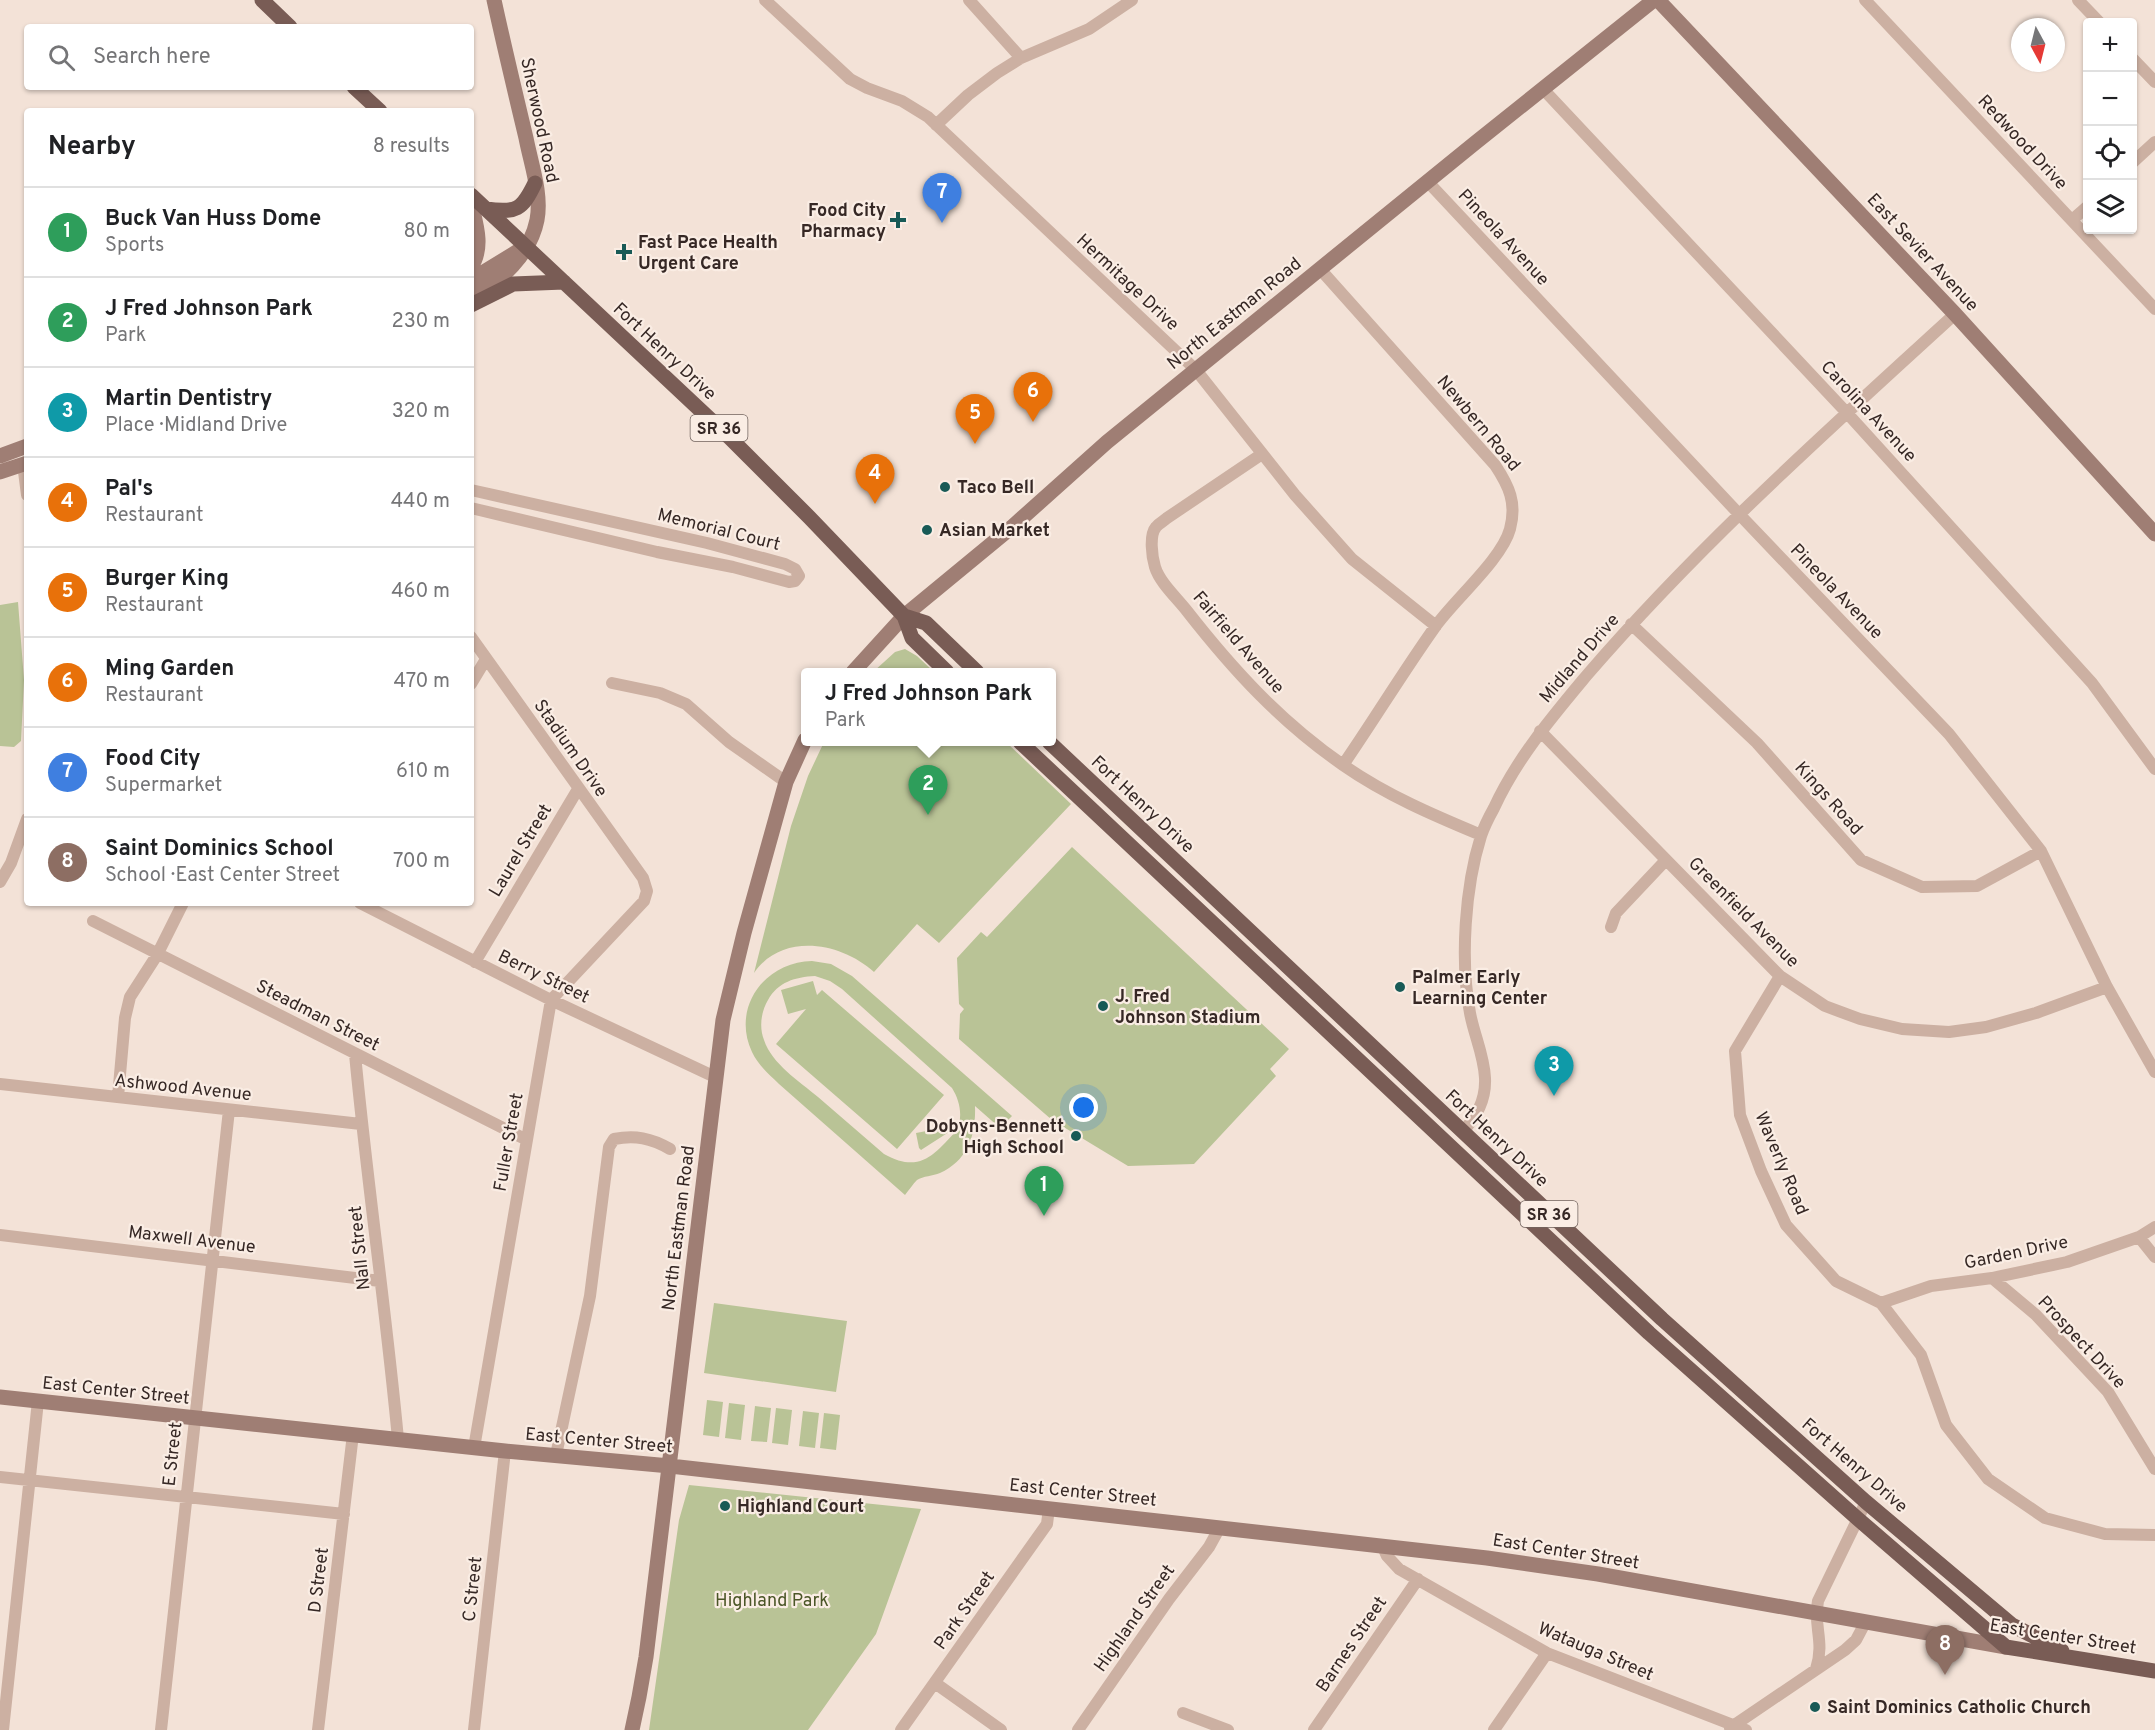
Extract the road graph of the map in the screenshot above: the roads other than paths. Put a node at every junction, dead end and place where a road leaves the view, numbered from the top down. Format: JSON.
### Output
{"nodes":[{"id":1,"x":262,"y":0,"type":"edge"},
{"id":2,"x":494,"y":0,"type":"edge"},
{"id":3,"x":765,"y":0,"type":"edge"},
{"id":4,"x":969,"y":0,"type":"edge"},
{"id":5,"x":1132,"y":0,"type":"edge"},
{"id":6,"x":1656,"y":0,"type":"edge"},
{"id":7,"x":1865,"y":0,"type":"edge"},
{"id":8,"x":2078,"y":0,"type":"edge"},
{"id":9,"x":2096,"y":18,"type":"edge"},
{"id":10,"x":287,"y":24,"type":"edge"},
{"id":11,"x":1021,"y":58,"type":"junction"},
{"id":12,"x":2137,"y":62,"type":"edge"},
{"id":13,"x":2155,"y":82,"type":"edge"},
{"id":14,"x":1543,"y":89,"type":"junction"},
{"id":15,"x":357,"y":90,"type":"edge"},
{"id":16,"x":377,"y":108,"type":"edge"},
{"id":17,"x":936,"y":125,"type":"junction"},
{"id":18,"x":2155,"y":142,"type":"edge"},
{"id":19,"x":2137,"y":159,"type":"edge"},
{"id":20,"x":1428,"y":182,"type":"junction"},
{"id":21,"x":535,"y":183,"type":"junction"},
{"id":22,"x":474,"y":198,"type":"edge"},
{"id":23,"x":486,"y":209,"type":"junction"},
{"id":24,"x":2083,"y":210,"type":"edge"},
{"id":25,"x":474,"y":219,"type":"edge"},
{"id":26,"x":2072,"y":220,"type":"junction"},
{"id":27,"x":526,"y":246,"type":"junction"},
{"id":28,"x":474,"y":262,"type":"edge"},
{"id":29,"x":1320,"y":269,"type":"junction"},
{"id":30,"x":474,"y":278,"type":"edge"},
{"id":31,"x":564,"y":282,"type":"junction"},
{"id":32,"x":474,"y":295,"type":"edge"},
{"id":33,"x":474,"y":304,"type":"edge"},
{"id":34,"x":2155,"y":309,"type":"edge"},
{"id":35,"x":1955,"y":314,"type":"junction"},
{"id":36,"x":1196,"y":370,"type":"junction"},
{"id":37,"x":1847,"y":413,"type":"junction"},
{"id":38,"x":1262,"y":454,"type":"junction"},
{"id":39,"x":24,"y":455,"type":"edge"},
{"id":40,"x":0,"y":456,"type":"edge"},
{"id":41,"x":0,"y":472,"type":"edge"},
{"id":42,"x":474,"y":491,"type":"edge"},
{"id":43,"x":474,"y":509,"type":"edge"},
{"id":44,"x":1739,"y":514,"type":"junction"},
{"id":45,"x":661,"y":532,"type":"junction"},
{"id":46,"x":2155,"y":534,"type":"edge"},
{"id":47,"x":657,"y":552,"type":"junction"},
{"id":48,"x":904,"y":616,"type":"junction"},
{"id":49,"x":1631,"y":624,"type":"junction"},
{"id":50,"x":1436,"y":626,"type":"junction"},
{"id":51,"x":474,"y":641,"type":"edge"},
{"id":52,"x":486,"y":659,"type":"junction"},
{"id":53,"x":857,"y":668,"type":"edge"},
{"id":54,"x":943,"y":668,"type":"edge"},
{"id":55,"x":973,"y":668,"type":"edge"},
{"id":56,"x":474,"y":679,"type":"edge"},
{"id":57,"x":612,"y":683,"type":"dead end"},
{"id":58,"x":1540,"y":731,"type":"junction"},
{"id":59,"x":802,"y":746,"type":"edge"},
{"id":60,"x":1025,"y":746,"type":"edge"},
{"id":61,"x":1054,"y":746,"type":"edge"},
{"id":62,"x":1343,"y":765,"type":"junction"},
{"id":63,"x":2155,"y":769,"type":"edge"},
{"id":64,"x":786,"y":782,"type":"junction"},
{"id":65,"x":578,"y":789,"type":"junction"},
{"id":66,"x":24,"y":827,"type":"edge"},
{"id":67,"x":1481,"y":835,"type":"junction"},
{"id":68,"x":2041,"y":851,"type":"junction"},
{"id":69,"x":1666,"y":860,"type":"junction"},
{"id":70,"x":0,"y":882,"type":"edge"},
{"id":71,"x":182,"y":906,"type":"edge"},
{"id":72,"x":366,"y":906,"type":"edge"},
{"id":73,"x":93,"y":921,"type":"dead end"},
{"id":74,"x":1611,"y":927,"type":"dead end"},
{"id":75,"x":158,"y":955,"type":"junction"},
{"id":76,"x":475,"y":962,"type":"junction"},
{"id":77,"x":1780,"y":976,"type":"junction"},
{"id":78,"x":2107,"y":987,"type":"junction"},
{"id":79,"x":551,"y":1000,"type":"junction"},
{"id":80,"x":355,"y":1054,"type":"junction"},
{"id":81,"x":2154,"y":1069,"type":"edge"},
{"id":82,"x":715,"y":1077,"type":"junction"},
{"id":83,"x":0,"y":1084,"type":"edge"},
{"id":84,"x":118,"y":1097,"type":"junction"},
{"id":85,"x":229,"y":1110,"type":"junction"},
{"id":86,"x":362,"y":1125,"type":"junction"},
{"id":87,"x":1462,"y":1132,"type":"junction"},
{"id":88,"x":527,"y":1140,"type":"junction"},
{"id":89,"x":670,"y":1149,"type":"dead end"},
{"id":90,"x":2155,"y":1227,"type":"edge"},
{"id":91,"x":0,"y":1235,"type":"edge"},
{"id":92,"x":2139,"y":1237,"type":"junction"},
{"id":93,"x":2155,"y":1257,"type":"edge"},
{"id":94,"x":213,"y":1259,"type":"junction"},
{"id":95,"x":1992,"y":1278,"type":"junction"},
{"id":96,"x":380,"y":1281,"type":"junction"},
{"id":97,"x":1881,"y":1303,"type":"junction"},
{"id":98,"x":0,"y":1397,"type":"edge"},
{"id":99,"x":38,"y":1401,"type":"junction"},
{"id":100,"x":194,"y":1418,"type":"junction"},
{"id":101,"x":353,"y":1434,"type":"junction"},
{"id":102,"x":398,"y":1439,"type":"junction"},
{"id":103,"x":474,"y":1448,"type":"junction"},
{"id":104,"x":505,"y":1451,"type":"junction"},
{"id":105,"x":556,"y":1455,"type":"junction"},
{"id":106,"x":669,"y":1466,"type":"junction"},
{"id":107,"x":2155,"y":1469,"type":"edge"},
{"id":108,"x":0,"y":1477,"type":"edge"},
{"id":109,"x":30,"y":1480,"type":"junction"},
{"id":110,"x":186,"y":1496,"type":"junction"},
{"id":111,"x":1866,"y":1503,"type":"junction"},
{"id":112,"x":1048,"y":1508,"type":"junction"},
{"id":113,"x":344,"y":1514,"type":"junction"},
{"id":114,"x":1858,"y":1519,"type":"junction"},
{"id":115,"x":1220,"y":1527,"type":"junction"},
{"id":116,"x":2155,"y":1534,"type":"edge"},
{"id":117,"x":1383,"y":1547,"type":"junction"},
{"id":118,"x":1418,"y":1579,"type":"junction"},
{"id":119,"x":1931,"y":1582,"type":"junction"},
{"id":120,"x":1982,"y":1600,"type":"junction"},
{"id":121,"x":1815,"y":1613,"type":"junction"},
{"id":122,"x":1865,"y":1623,"type":"junction"},
{"id":123,"x":2006,"y":1647,"type":"junction"},
{"id":124,"x":1547,"y":1653,"type":"junction"},
{"id":125,"x":2072,"y":1657,"type":"junction"},
{"id":126,"x":1816,"y":1669,"type":"junction"},
{"id":127,"x":2155,"y":1671,"type":"edge"},
{"id":128,"x":935,"y":1683,"type":"junction"},
{"id":129,"x":1183,"y":1713,"type":"dead end"},
{"id":130,"x":1736,"y":1729,"type":"edge"},
{"id":131,"x":3,"y":1730,"type":"edge"},
{"id":132,"x":161,"y":1730,"type":"edge"},
{"id":133,"x":318,"y":1730,"type":"edge"},
{"id":134,"x":474,"y":1730,"type":"edge"},
{"id":135,"x":632,"y":1730,"type":"edge"},
{"id":136,"x":902,"y":1730,"type":"edge"},
{"id":137,"x":1001,"y":1730,"type":"edge"},
{"id":138,"x":1078,"y":1730,"type":"edge"},
{"id":139,"x":1228,"y":1730,"type":"edge"},
{"id":140,"x":1314,"y":1730,"type":"edge"},
{"id":141,"x":1494,"y":1730,"type":"edge"}],
"edges":[{"from":1,"to":10,"type":"main road"},
{"from":2,"to":21,"type":"street","name":"Sherwood Road"},
{"from":3,"to":17,"type":"street","name":"Hermitage Drive"},
{"from":4,"to":11,"type":"street"},
{"from":5,"to":11,"type":"street"},
{"from":6,"to":14,"type":"street","name":"North Eastman Road"},
{"from":6,"to":35,"type":"street","name":"East Sevier Avenue"},
{"from":7,"to":26,"type":"street","name":"Redwood Drive"},
{"from":8,"to":9,"type":"street"},
{"from":11,"to":17,"type":"street"},
{"from":12,"to":13,"type":"street"},
{"from":14,"to":20,"type":"street","name":"North Eastman Road"},
{"from":14,"to":37,"type":"street","name":"Carolina Avenue"},
{"from":15,"to":16,"type":"main road"},
{"from":17,"to":36,"type":"street","name":"Hermitage Drive"},
{"from":18,"to":19,"type":"street"},
{"from":20,"to":29,"type":"street","name":"North Eastman Road"},
{"from":20,"to":44,"type":"street","name":"Pineola Avenue"},
{"from":21,"to":23,"type":"main road"},
{"from":21,"to":27,"type":"street","name":"Sherwood Road"},
{"from":22,"to":23,"type":"main road","name":"Fort Henry Drive","number":"SR 36"},
{"from":23,"to":27,"type":"main road","name":"Fort Henry Drive","number":"SR 36"},
{"from":24,"to":26,"type":"street"},
{"from":25,"to":28,"type":"street"},
{"from":26,"to":34,"type":"street","name":"Redwood Drive"},
{"from":27,"to":30,"type":"street"},
{"from":27,"to":31,"type":"main road","name":"Fort Henry Drive","number":"SR 36"},
{"from":27,"to":32,"type":"street","name":"Sherwood Road"},
{"from":29,"to":36,"type":"street","name":"North Eastman Road"},
{"from":29,"to":50,"type":"street","name":"Newbern Road"},
{"from":31,"to":33,"type":"main road"},
{"from":31,"to":48,"type":"main road","name":"Fort Henry Drive","number":"SR 36"},
{"from":35,"to":37,"type":"street","name":"Midland Drive"},
{"from":35,"to":46,"type":"street","name":"East Sevier Avenue"},
{"from":36,"to":38,"type":"street","name":"Hermitage Drive"},
{"from":36,"to":48,"type":"street","name":"North Eastman Road"},
{"from":37,"to":44,"type":"street","name":"Midland Drive"},
{"from":37,"to":63,"type":"street","name":"Carolina Avenue"},
{"from":38,"to":50,"type":"street","name":"Hermitage Drive"},
{"from":38,"to":62,"type":"street","name":"Fairfield Avenue"},
{"from":39,"to":40,"type":"street"},
{"from":39,"to":41,"type":"street"},
{"from":42,"to":45,"type":"street","name":"Memorial Court"},
{"from":43,"to":47,"type":"street","name":"Memorial Court"},
{"from":44,"to":49,"type":"street","name":"Midland Drive"},
{"from":44,"to":68,"type":"street","name":"Pineola Avenue"},
{"from":45,"to":47,"type":"street"},
{"from":45,"to":47,"type":"street","name":"Memorial Court"},
{"from":48,"to":53,"type":"street","name":"North Eastman Road"},
{"from":48,"to":54,"type":"main road","name":"Fort Henry Drive","number":"SR 36"},
{"from":48,"to":55,"type":"main road","name":"Fort Henry Drive","number":"SR 36"},
{"from":49,"to":58,"type":"street","name":"Midland Drive"},
{"from":49,"to":68,"type":"street","name":"Kings Road"},
{"from":50,"to":62,"type":"street","name":"Newbern Road"},
{"from":51,"to":52,"type":"street","name":"Stadium Drive"},
{"from":52,"to":56,"type":"street"},
{"from":52,"to":65,"type":"street","name":"Stadium Drive"},
{"from":57,"to":64,"type":"street"},
{"from":58,"to":67,"type":"street","name":"Midland Drive"},
{"from":58,"to":69,"type":"street","name":"Greenfield Avenue"},
{"from":59,"to":64,"type":"street","name":"North Eastman Road"},
{"from":60,"to":114,"type":"main road","name":"Fort Henry Drive","number":"SR 36"},
{"from":61,"to":87,"type":"main road","name":"Fort Henry Drive","number":"SR 36"},
{"from":62,"to":67,"type":"street","name":"Fairfield Avenue"},
{"from":64,"to":82,"type":"street","name":"North Eastman Road"},
{"from":65,"to":76,"type":"street","name":"Laurel Street"},
{"from":65,"to":79,"type":"street","name":"Stadium Drive"},
{"from":66,"to":70,"type":"street"},
{"from":67,"to":87,"type":"street","name":"Midland Drive"},
{"from":68,"to":78,"type":"street","name":"Pineola Avenue"},
{"from":69,"to":74,"type":"street"},
{"from":69,"to":77,"type":"street","name":"Greenfield Avenue"},
{"from":71,"to":75,"type":"street"},
{"from":72,"to":76,"type":"street","name":"Berry Street"},
{"from":73,"to":75,"type":"street","name":"Steadman Street"},
{"from":75,"to":80,"type":"street","name":"Steadman Street"},
{"from":75,"to":84,"type":"street"},
{"from":76,"to":79,"type":"street","name":"Berry Street"},
{"from":77,"to":78,"type":"street","name":"Greenfield Avenue"},
{"from":77,"to":97,"type":"street","name":"Waverly Road"},
{"from":78,"to":81,"type":"street","name":"Pineola Avenue"},
{"from":79,"to":82,"type":"street","name":"Berry Street"},
{"from":79,"to":88,"type":"street","name":"Fuller Street"},
{"from":80,"to":86,"type":"street","name":"Nall Street"},
{"from":80,"to":88,"type":"street","name":"Steadman Street"},
{"from":82,"to":106,"type":"street","name":"North Eastman Road"},
{"from":83,"to":84,"type":"street","name":"Ashwood Avenue"},
{"from":84,"to":85,"type":"street","name":"Ashwood Avenue"},
{"from":85,"to":86,"type":"street","name":"Ashwood Avenue"},
{"from":85,"to":94,"type":"street","name":"E Street"},
{"from":86,"to":96,"type":"street","name":"Nall Street"},
{"from":87,"to":111,"type":"main road","name":"Fort Henry Drive","number":"SR 36"},
{"from":88,"to":103,"type":"street","name":"Fuller Street"},
{"from":89,"to":105,"type":"street"},
{"from":90,"to":92,"type":"street","name":"Garden Drive"},
{"from":91,"to":94,"type":"street","name":"Maxwell Avenue"},
{"from":92,"to":93,"type":"street"},
{"from":92,"to":95,"type":"street","name":"Garden Drive"},
{"from":94,"to":96,"type":"street","name":"Maxwell Avenue"},
{"from":94,"to":100,"type":"street","name":"E Street"},
{"from":95,"to":97,"type":"street","name":"Garden Drive"},
{"from":95,"to":107,"type":"street","name":"Prospect Drive"},
{"from":96,"to":102,"type":"street","name":"Nall Street"},
{"from":97,"to":116,"type":"street","name":"Waverly Road"},
{"from":98,"to":99,"type":"street","name":"East Center Street"},
{"from":99,"to":100,"type":"street","name":"East Center Street"},
{"from":99,"to":109,"type":"street"},
{"from":100,"to":101,"type":"street","name":"East Center Street"},
{"from":100,"to":110,"type":"street","name":"E Street"},
{"from":101,"to":102,"type":"street","name":"East Center Street"},
{"from":101,"to":113,"type":"street","name":"D Street"},
{"from":102,"to":103,"type":"street","name":"East Center Street"},
{"from":103,"to":104,"type":"street","name":"East Center Street"},
{"from":104,"to":105,"type":"street","name":"East Center Street"},
{"from":104,"to":134,"type":"street","name":"C Street"},
{"from":105,"to":106,"type":"street","name":"East Center Street"},
{"from":106,"to":112,"type":"street","name":"East Center Street"},
{"from":106,"to":135,"type":"street","name":"North Eastman Road"},
{"from":108,"to":109,"type":"street"},
{"from":109,"to":110,"type":"street"},
{"from":109,"to":131,"type":"street"},
{"from":110,"to":113,"type":"street"},
{"from":110,"to":132,"type":"street","name":"E Street"},
{"from":111,"to":114,"type":"street"},
{"from":111,"to":120,"type":"main road","name":"Fort Henry Drive","number":"SR 36"},
{"from":112,"to":115,"type":"street","name":"East Center Street"},
{"from":112,"to":128,"type":"street","name":"Park Street"},
{"from":113,"to":133,"type":"street","name":"D Street"},
{"from":114,"to":119,"type":"main road","name":"Fort Henry Drive","number":"SR 36"},
{"from":114,"to":121,"type":"street"},
{"from":115,"to":117,"type":"street","name":"East Center Street"},
{"from":115,"to":138,"type":"street","name":"Highland Street"},
{"from":117,"to":118,"type":"street","name":"Watauga Street"},
{"from":117,"to":121,"type":"street","name":"East Center Street"},
{"from":118,"to":124,"type":"street","name":"Watauga Street"},
{"from":118,"to":140,"type":"street","name":"Barnes Street"},
{"from":119,"to":120,"type":"main road"},
{"from":119,"to":123,"type":"main road","name":"Fort Henry Drive","number":"SR 36"},
{"from":120,"to":125,"type":"main road","name":"Fort Henry Drive","number":"SR 36"},
{"from":121,"to":122,"type":"street","name":"East Center Street"},
{"from":121,"to":126,"type":"street"},
{"from":122,"to":123,"type":"street","name":"East Center Street"},
{"from":122,"to":126,"type":"street"},
{"from":123,"to":125,"type":"main road","name":"East Center Street"},
{"from":124,"to":130,"type":"street","name":"Watauga Street"},
{"from":124,"to":141,"type":"street"},
{"from":125,"to":127,"type":"main road","name":"East Center Street"},
{"from":126,"to":130,"type":"street"},
{"from":128,"to":136,"type":"street","name":"Park Street"},
{"from":128,"to":137,"type":"street"},
{"from":129,"to":139,"type":"street"}]}
